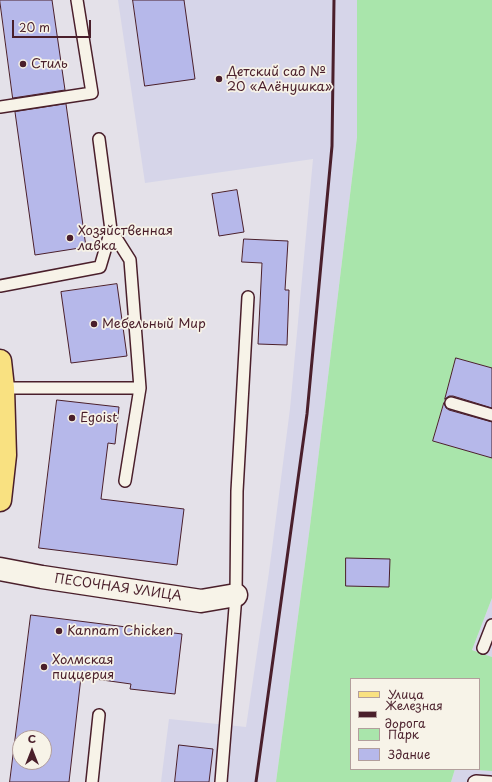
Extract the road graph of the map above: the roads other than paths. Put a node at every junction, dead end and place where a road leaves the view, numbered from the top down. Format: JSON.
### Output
{"nodes":[{"id":1,"x":77,"y":0,"type":"edge"},
{"id":2,"x":0,"y":107,"type":"edge"},
{"id":3,"x":99,"y":139,"type":"dead end"},
{"id":4,"x":111,"y":230,"type":"junction"},
{"id":5,"x":0,"y":286,"type":"edge"},
{"id":6,"x":248,"y":297,"type":"dead end"},
{"id":7,"x":0,"y":361,"type":"edge"},
{"id":8,"x":3,"y":388,"type":"junction"},
{"id":9,"x":140,"y":388,"type":"junction"},
{"id":10,"x":451,"y":403,"type":"dead end"},
{"id":11,"x":492,"y":415,"type":"edge"},
{"id":12,"x":125,"y":481,"type":"dead end"},
{"id":13,"x":0,"y":500,"type":"edge"},
{"id":14,"x":0,"y":569,"type":"edge"},
{"id":15,"x":236,"y":595,"type":"junction"},
{"id":16,"x":492,"y":625,"type":"edge"},
{"id":17,"x":483,"y":648,"type":"dead end"},
{"id":18,"x":99,"y":715,"type":"dead end"},
{"id":19,"x":92,"y":782,"type":"edge"},
{"id":20,"x":221,"y":782,"type":"edge"},
{"id":21,"x":474,"y":782,"type":"edge"},
{"id":22,"x":490,"y":782,"type":"edge"}],
"edges":[{"from":1,"to":2,"type":"lane"},
{"from":3,"to":4,"type":"lane"},
{"from":4,"to":5,"type":"lane"},
{"from":4,"to":9,"type":"lane"},
{"from":6,"to":15,"type":"lane"},
{"from":7,"to":8,"type":"main road"},
{"from":8,"to":9,"type":"lane"},
{"from":8,"to":13,"type":"main road"},
{"from":9,"to":12,"type":"lane"},
{"from":10,"to":11,"type":"lane"},
{"from":14,"to":15,"type":"street","name":"ПЕСОЧНАЯ УЛИЦА"},
{"from":15,"to":20,"type":"lane"},
{"from":16,"to":17,"type":"lane"},
{"from":18,"to":19,"type":"lane"},
{"from":21,"to":22,"type":"lane"}]}
